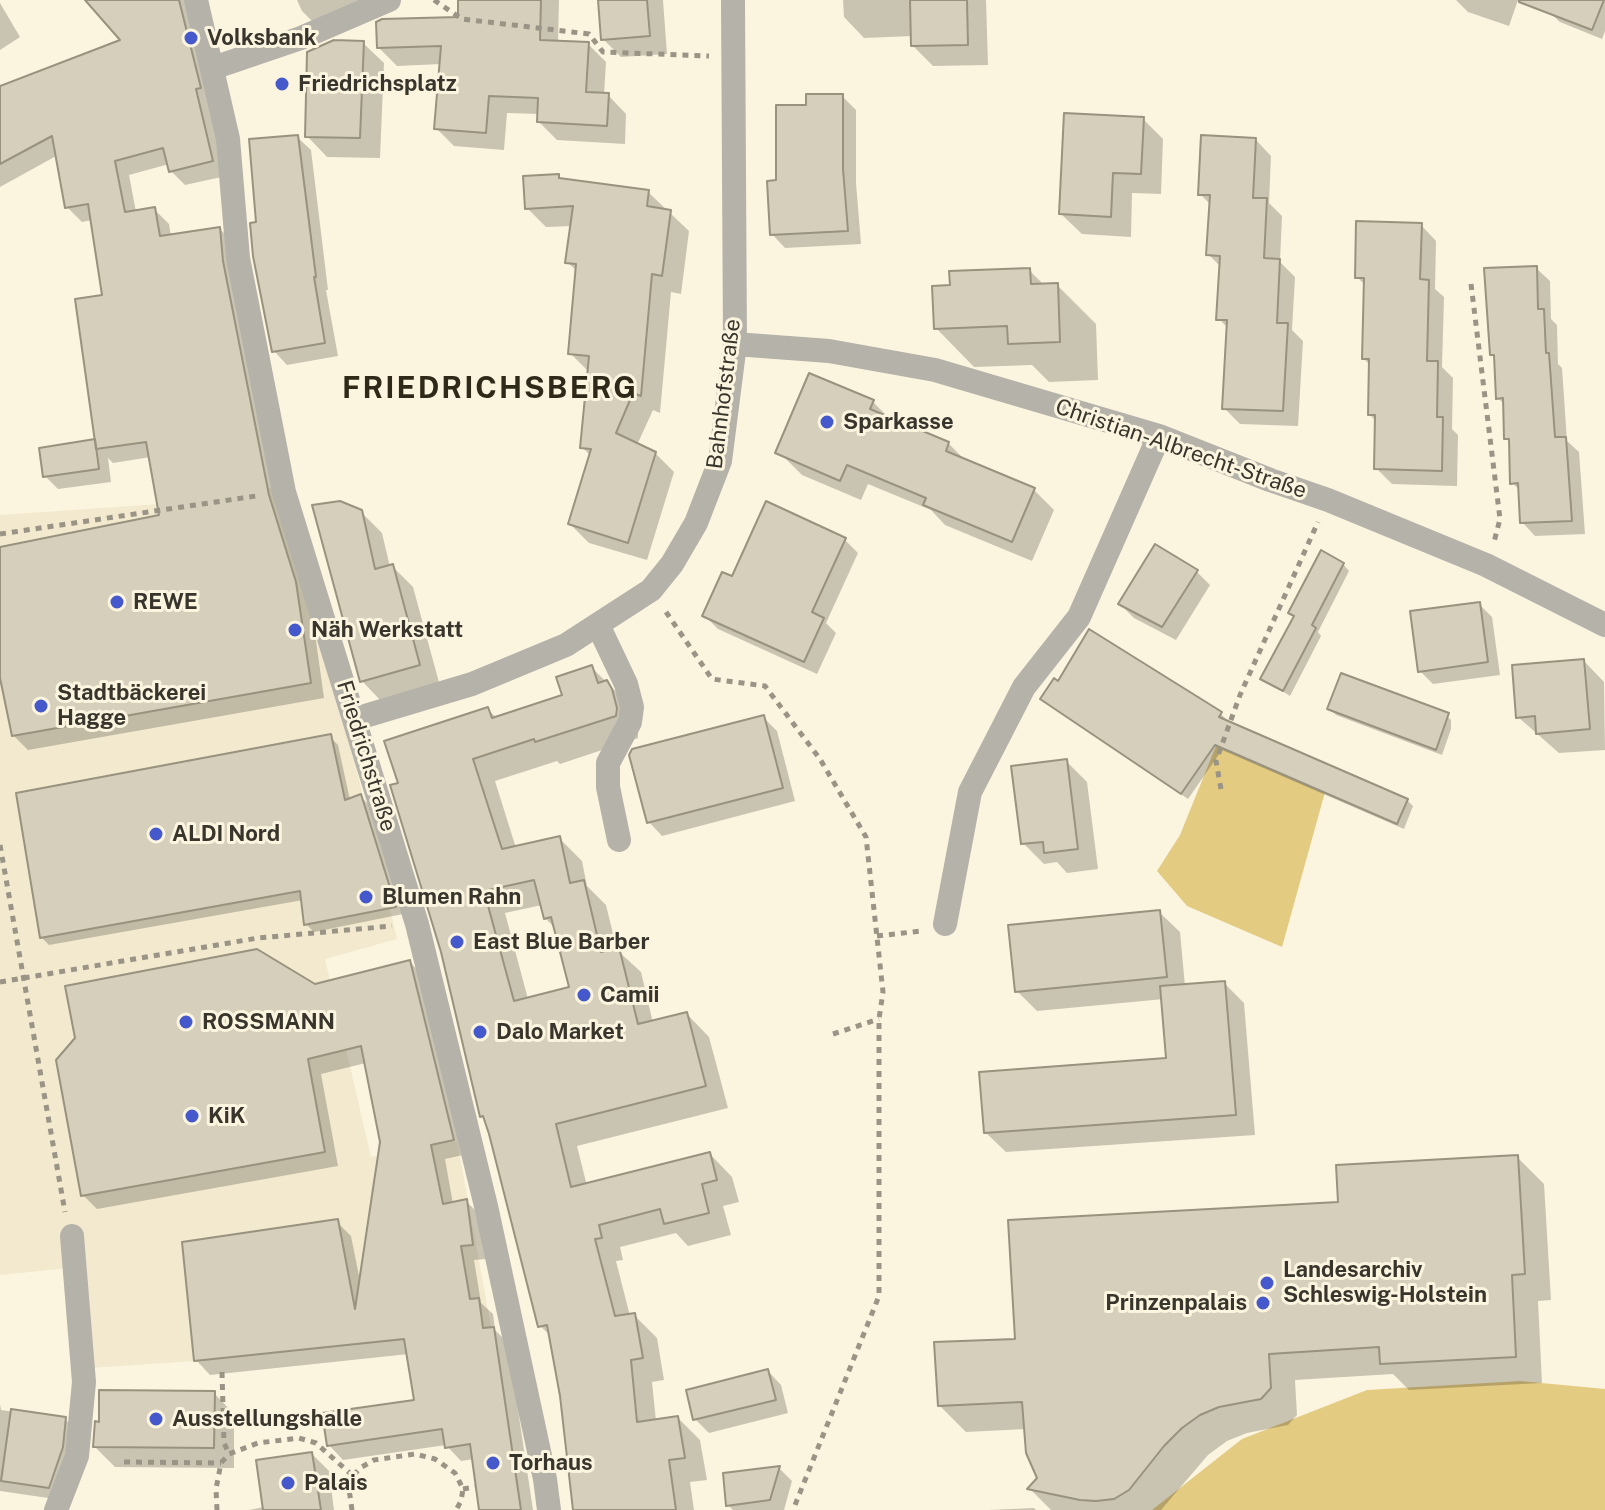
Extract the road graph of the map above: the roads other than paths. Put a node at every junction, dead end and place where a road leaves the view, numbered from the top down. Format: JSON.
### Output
{"nodes":[{"id":1,"x":196,"y":0,"type":"edge"},
{"id":2,"x":389,"y":0,"type":"edge"},
{"id":3,"x":733,"y":0,"type":"edge"},
{"id":4,"x":213,"y":68,"type":"junction"},
{"id":5,"x":735,"y":344,"type":"junction"},
{"id":6,"x":1159,"y":436,"type":"junction"},
{"id":7,"x":598,"y":625,"type":"junction"},
{"id":8,"x":1605,"y":625,"type":"edge"},
{"id":9,"x":355,"y":719,"type":"junction"},
{"id":10,"x":619,"y":840,"type":"dead end"},
{"id":11,"x":945,"y":924,"type":"dead end"},
{"id":12,"x":72,"y":1236,"type":"road end"},
{"id":13,"x":56,"y":1510,"type":"edge"},
{"id":14,"x":549,"y":1510,"type":"edge"}],
"edges":[{"from":1,"to":4,"type":"street","name":"Friedrichstraße"},
{"from":2,"to":4,"type":"street"},
{"from":3,"to":5,"type":"street","name":"Bahnhofstraße"},
{"from":4,"to":9,"type":"street","name":"Friedrichstraße"},
{"from":5,"to":6,"type":"street","name":"Christian-Albrecht-Straße"},
{"from":5,"to":7,"type":"street","name":"Bahnhofstraße"},
{"from":6,"to":8,"type":"street","name":"Christian-Albrecht-Straße"},
{"from":6,"to":11,"type":"street"},
{"from":7,"to":9,"type":"street","name":"Bahnhofstraße"},
{"from":7,"to":10,"type":"street"},
{"from":9,"to":14,"type":"street","name":"Friedrichstraße"},
{"from":12,"to":13,"type":"street"}]}
